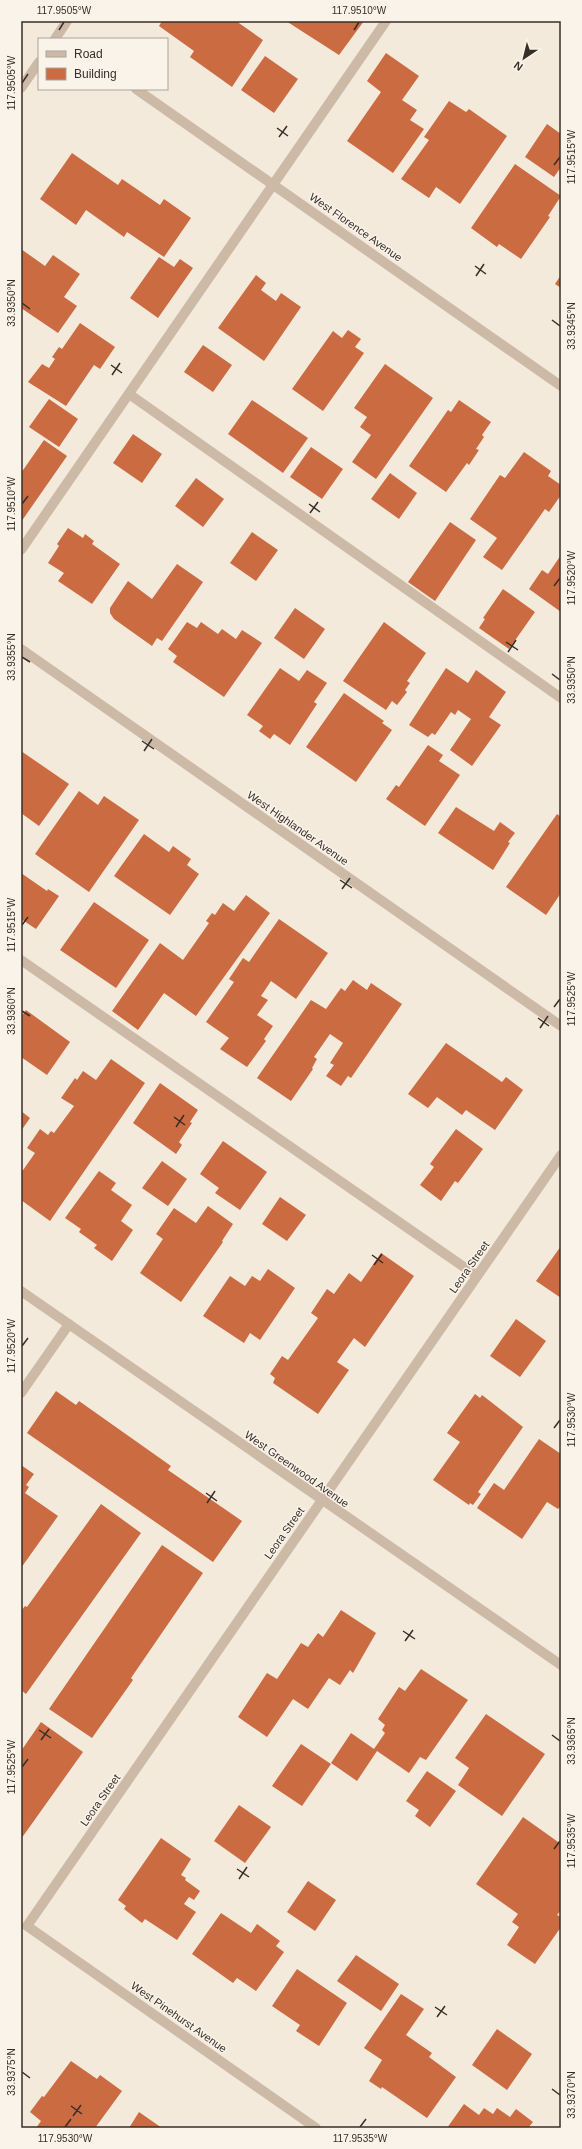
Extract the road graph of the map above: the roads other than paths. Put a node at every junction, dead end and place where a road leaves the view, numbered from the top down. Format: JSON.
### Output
{"nodes":[{"id":1,"x":67,"y":21,"type":"edge"},
{"id":2,"x":386,"y":21,"type":"edge"},
{"id":3,"x":59,"y":38,"type":"edge"},
{"id":4,"x":38,"y":63,"type":"edge"},
{"id":5,"x":21,"y":88,"type":"edge"},
{"id":6,"x":137,"y":90,"type":"edge"},
{"id":7,"x":273,"y":184,"type":"junction"},
{"id":8,"x":561,"y":386,"type":"edge"},
{"id":9,"x":128,"y":394,"type":"junction"},
{"id":10,"x":21,"y":550,"type":"edge"},
{"id":11,"x":21,"y":649,"type":"edge"},
{"id":12,"x":561,"y":698,"type":"edge"},
{"id":13,"x":21,"y":960,"type":"edge"},
{"id":14,"x":561,"y":1026,"type":"edge"},
{"id":15,"x":561,"y":1155,"type":"edge"},
{"id":16,"x":477,"y":1276,"type":"junction"},
{"id":17,"x":21,"y":1291,"type":"edge"},
{"id":18,"x":69,"y":1324,"type":"junction"},
{"id":19,"x":21,"y":1393,"type":"edge"},
{"id":20,"x":322,"y":1500,"type":"junction"},
{"id":21,"x":561,"y":1665,"type":"edge"},
{"id":22,"x":27,"y":1926,"type":"joint"},
{"id":23,"x":316,"y":2128,"type":"edge"}],
"edges":[{"from":1,"to":3,"type":"street"},
{"from":2,"to":7,"type":"street"},
{"from":4,"to":5,"type":"street"},
{"from":6,"to":7,"type":"street","name":"West Florence Avenue"},
{"from":7,"to":8,"type":"street","name":"West Florence Avenue"},
{"from":7,"to":9,"type":"street"},
{"from":9,"to":10,"type":"street"},
{"from":9,"to":12,"type":"street"},
{"from":11,"to":14,"type":"street","name":"West Highlander Avenue"},
{"from":13,"to":16,"type":"street"},
{"from":15,"to":16,"type":"street","name":"Leora Street"},
{"from":16,"to":20,"type":"street","name":"Leora Street"},
{"from":17,"to":18,"type":"street","name":"West Greenwood Avenue"},
{"from":18,"to":19,"type":"street"},
{"from":18,"to":20,"type":"street","name":"West Greenwood Avenue"},
{"from":20,"to":21,"type":"street","name":"West Greenwood Avenue"},
{"from":20,"to":22,"type":"street","name":"Leora Street"},
{"from":22,"to":23,"type":"street","name":"West Pinehurst Avenue"}]}
